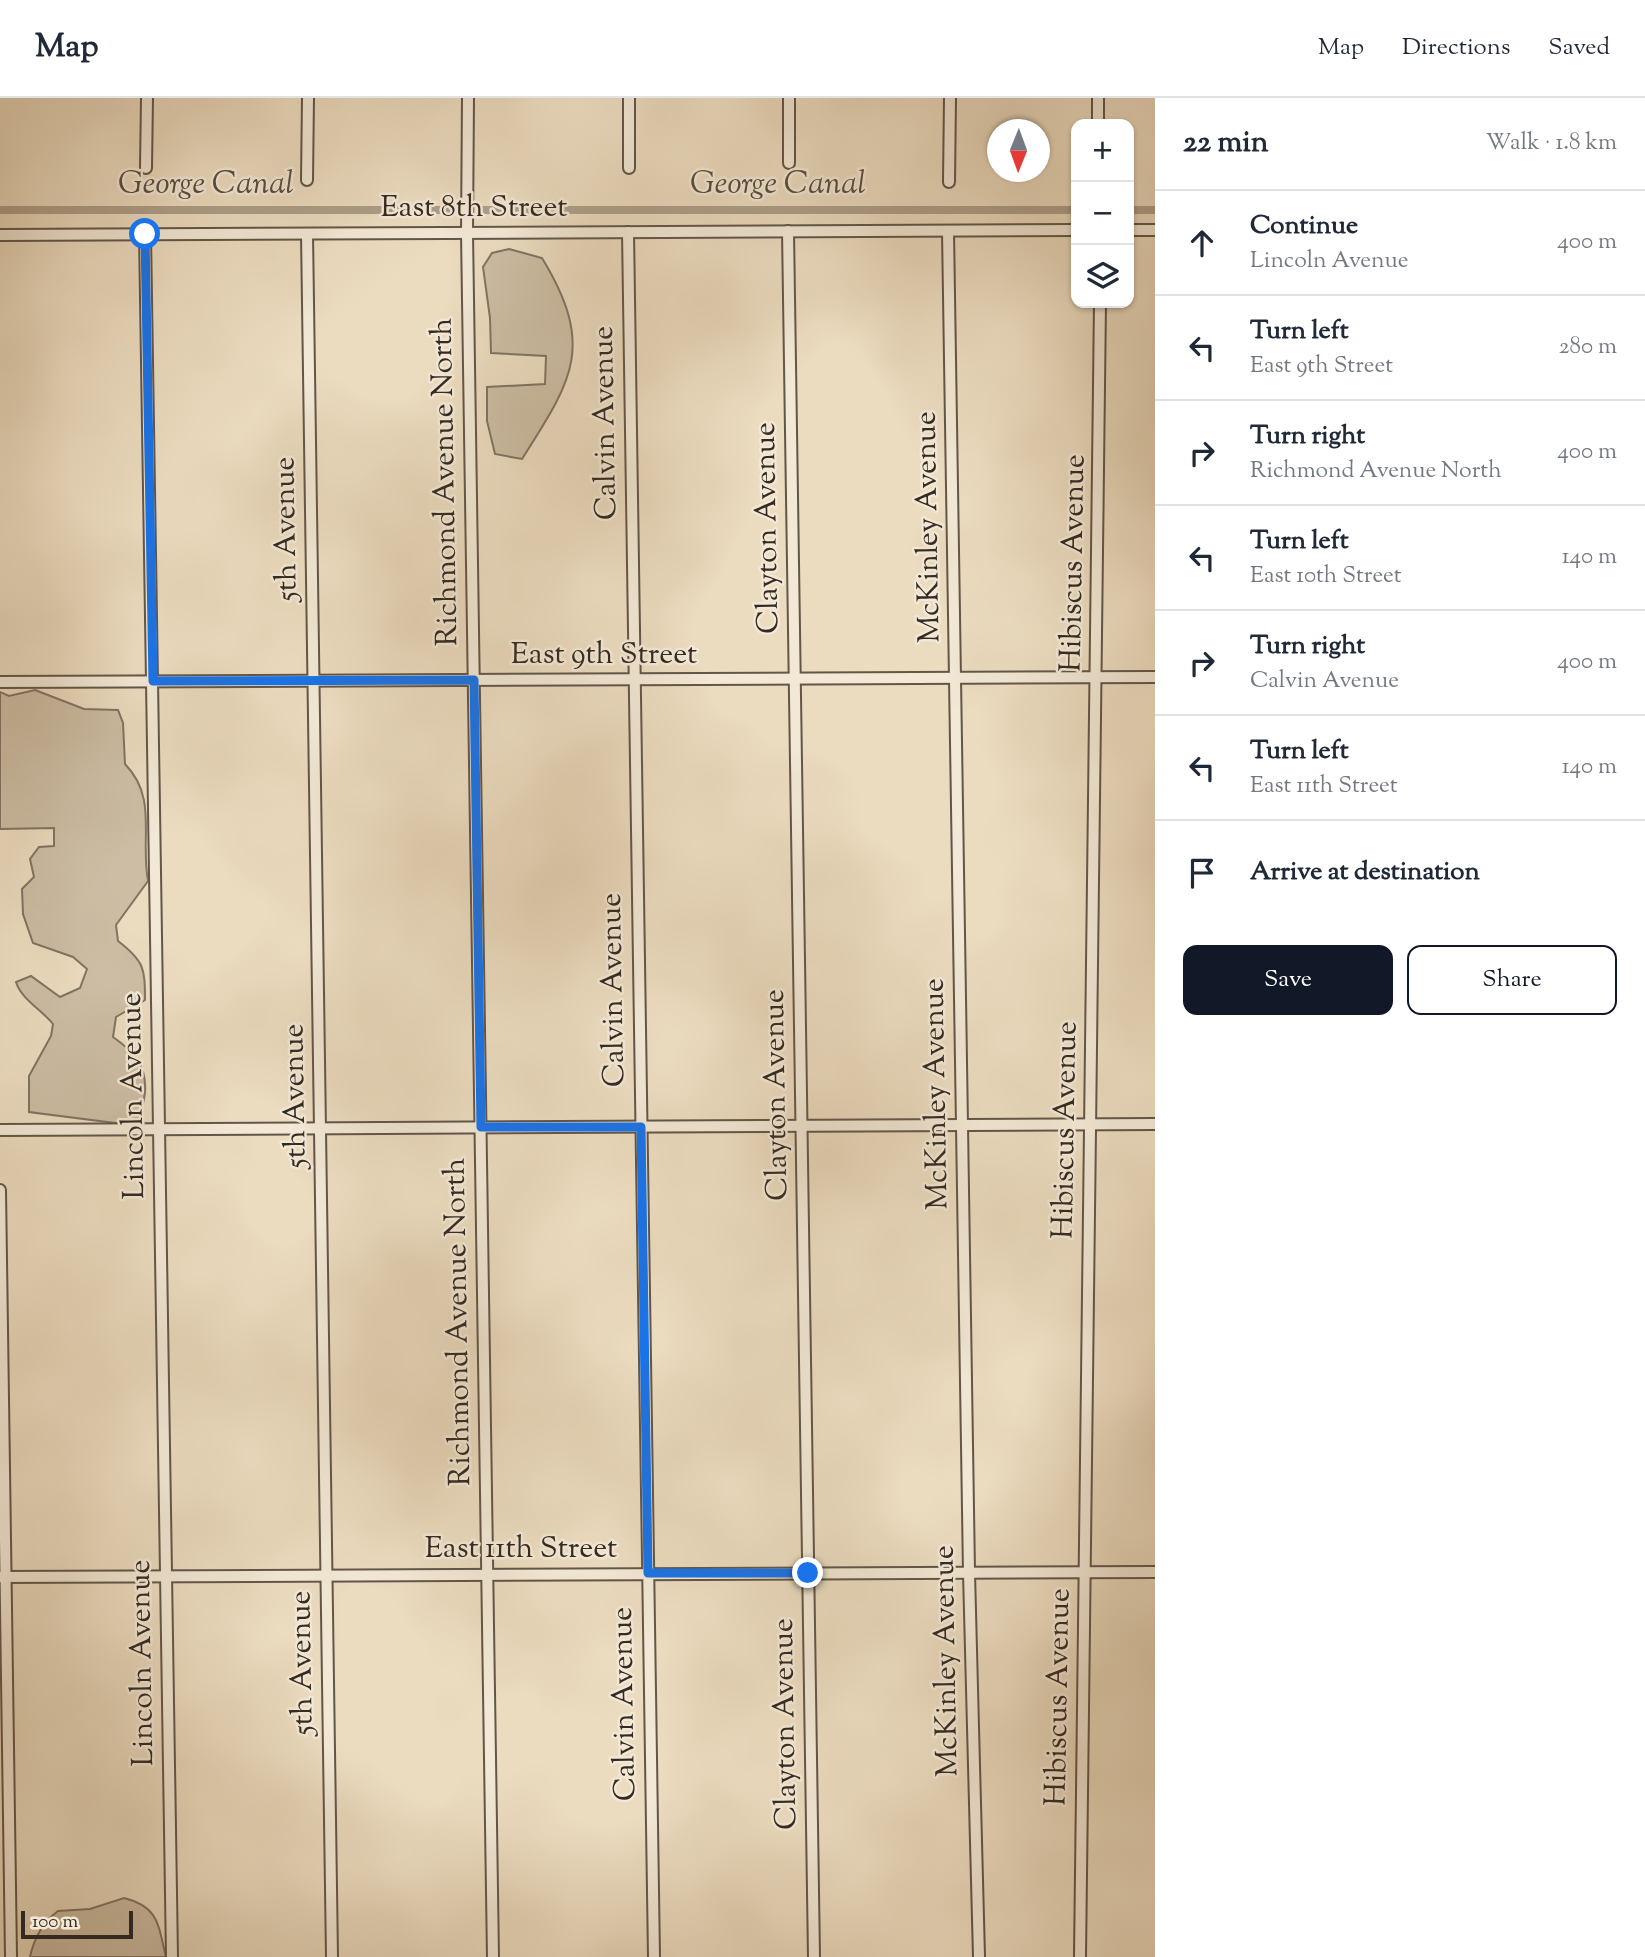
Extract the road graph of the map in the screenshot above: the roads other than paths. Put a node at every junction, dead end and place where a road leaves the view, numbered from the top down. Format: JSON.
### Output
{"nodes":[{"id":1,"x":147,"y":98,"type":"edge"},
{"id":2,"x":308,"y":98,"type":"edge"},
{"id":3,"x":468,"y":98,"type":"edge"},
{"id":4,"x":629,"y":98,"type":"edge"},
{"id":5,"x":789,"y":98,"type":"edge"},
{"id":6,"x":950,"y":98,"type":"edge"},
{"id":7,"x":1098,"y":98,"type":"edge"},
{"id":8,"x":1098,"y":119,"type":"edge"},
{"id":9,"x":789,"y":163,"type":"dead end"},
{"id":10,"x":146,"y":168,"type":"dead end"},
{"id":11,"x":629,"y":168,"type":"dead end"},
{"id":12,"x":307,"y":180,"type":"dead end"},
{"id":13,"x":949,"y":182,"type":"dead end"},
{"id":14,"x":1071,"y":230,"type":"edge"},
{"id":15,"x":1134,"y":230,"type":"edge"},
{"id":16,"x":1155,"y":230,"type":"edge"},
{"id":17,"x":788,"y":231,"type":"junction"},
{"id":18,"x":948,"y":231,"type":"junction"},
{"id":19,"x":628,"y":232,"type":"junction"},
{"id":20,"x":467,"y":233,"type":"junction"},
{"id":21,"x":145,"y":234,"type":"junction"},
{"id":22,"x":307,"y":234,"type":"junction"},
{"id":23,"x":0,"y":235,"type":"edge"},
{"id":24,"x":1100,"y":308,"type":"edge"},
{"id":25,"x":956,"y":677,"type":"junction"},
{"id":26,"x":1097,"y":677,"type":"junction"},
{"id":27,"x":1155,"y":677,"type":"edge"},
{"id":28,"x":795,"y":678,"type":"junction"},
{"id":29,"x":635,"y":679,"type":"junction"},
{"id":30,"x":474,"y":680,"type":"junction"},
{"id":31,"x":153,"y":681,"type":"junction"},
{"id":32,"x":313,"y":681,"type":"junction"},
{"id":33,"x":0,"y":682,"type":"edge"},
{"id":34,"x":1091,"y":1124,"type":"junction"},
{"id":35,"x":1155,"y":1124,"type":"edge"},
{"id":36,"x":963,"y":1125,"type":"junction"},
{"id":37,"x":801,"y":1126,"type":"junction"},
{"id":38,"x":481,"y":1127,"type":"junction"},
{"id":39,"x":641,"y":1127,"type":"junction"},
{"id":40,"x":321,"y":1128,"type":"junction"},
{"id":41,"x":0,"y":1129,"type":"edge"},
{"id":42,"x":159,"y":1129,"type":"junction"},
{"id":43,"x":0,"y":1190,"type":"edge"},
{"id":44,"x":1084,"y":1572,"type":"junction"},
{"id":45,"x":1155,"y":1572,"type":"edge"},
{"id":46,"x":648,"y":1573,"type":"junction"},
{"id":47,"x":808,"y":1573,"type":"junction"},
{"id":48,"x":969,"y":1573,"type":"junction"},
{"id":49,"x":487,"y":1574,"type":"junction"},
{"id":50,"x":327,"y":1575,"type":"junction"},
{"id":51,"x":3,"y":1576,"type":"edge"},
{"id":52,"x":166,"y":1576,"type":"junction"},
{"id":53,"x":11,"y":1957,"type":"edge"},
{"id":54,"x":172,"y":1957,"type":"edge"},
{"id":55,"x":332,"y":1957,"type":"edge"},
{"id":56,"x":493,"y":1957,"type":"edge"},
{"id":57,"x":654,"y":1957,"type":"edge"},
{"id":58,"x":814,"y":1957,"type":"edge"},
{"id":59,"x":979,"y":1957,"type":"edge"},
{"id":60,"x":1080,"y":1957,"type":"edge"}],
"edges":[{"from":1,"to":10,"type":"street"},
{"from":2,"to":12,"type":"street"},
{"from":3,"to":20,"type":"street","name":"Richmond Avenue North"},
{"from":4,"to":11,"type":"street"},
{"from":5,"to":9,"type":"street"},
{"from":6,"to":13,"type":"street"},
{"from":7,"to":8,"type":"street"},
{"from":14,"to":18,"type":"street","name":"East 8th Street"},
{"from":15,"to":16,"type":"street"},
{"from":17,"to":18,"type":"street","name":"East 8th Street"},
{"from":17,"to":19,"type":"street","name":"East 8th Street"},
{"from":17,"to":28,"type":"street","name":"Clayton Avenue"},
{"from":18,"to":25,"type":"street","name":"McKinley Avenue"},
{"from":19,"to":20,"type":"street","name":"East 8th Street"},
{"from":19,"to":29,"type":"street","name":"Calvin Avenue"},
{"from":20,"to":22,"type":"street","name":"East 8th Street"},
{"from":20,"to":30,"type":"street","name":"Richmond Avenue North"},
{"from":21,"to":22,"type":"street","name":"East 8th Street"},
{"from":21,"to":23,"type":"street","name":"East 8th Street"},
{"from":21,"to":31,"type":"street","name":"Lincoln Avenue"},
{"from":22,"to":32,"type":"street","name":"5th Avenue"},
{"from":24,"to":26,"type":"street","name":"Hibiscus Avenue"},
{"from":25,"to":26,"type":"street","name":"East 9th Street"},
{"from":25,"to":28,"type":"street","name":"East 9th Street"},
{"from":25,"to":36,"type":"street","name":"McKinley Avenue"},
{"from":26,"to":27,"type":"street","name":"East 9th Street"},
{"from":26,"to":34,"type":"street","name":"Hibiscus Avenue"},
{"from":28,"to":29,"type":"street","name":"East 9th Street"},
{"from":28,"to":37,"type":"street","name":"Clayton Avenue"},
{"from":29,"to":30,"type":"street","name":"East 9th Street"},
{"from":29,"to":39,"type":"street","name":"Calvin Avenue"},
{"from":30,"to":32,"type":"street","name":"East 9th Street"},
{"from":30,"to":38,"type":"street","name":"Richmond Avenue North"},
{"from":31,"to":32,"type":"street","name":"East 9th Street"},
{"from":31,"to":33,"type":"street","name":"East 9th Street"},
{"from":31,"to":42,"type":"street","name":"Lincoln Avenue"},
{"from":32,"to":40,"type":"street","name":"5th Avenue"},
{"from":34,"to":35,"type":"street"},
{"from":34,"to":36,"type":"street"},
{"from":34,"to":44,"type":"street","name":"Hibiscus Avenue"},
{"from":36,"to":37,"type":"street"},
{"from":36,"to":48,"type":"street","name":"McKinley Avenue"},
{"from":37,"to":39,"type":"street"},
{"from":37,"to":47,"type":"street","name":"Clayton Avenue"},
{"from":38,"to":39,"type":"street"},
{"from":38,"to":40,"type":"street"},
{"from":38,"to":49,"type":"street","name":"Richmond Avenue North"},
{"from":39,"to":46,"type":"street","name":"Calvin Avenue"},
{"from":40,"to":42,"type":"street"},
{"from":40,"to":50,"type":"street","name":"5th Avenue"},
{"from":41,"to":42,"type":"street"},
{"from":42,"to":52,"type":"street","name":"Lincoln Avenue"},
{"from":43,"to":51,"type":"street"},
{"from":44,"to":45,"type":"street","name":"East 11th Street"},
{"from":44,"to":48,"type":"street","name":"East 11th Street"},
{"from":44,"to":60,"type":"street","name":"Hibiscus Avenue"},
{"from":46,"to":47,"type":"street","name":"East 11th Street"},
{"from":46,"to":49,"type":"street","name":"East 11th Street"},
{"from":46,"to":57,"type":"street","name":"Calvin Avenue"},
{"from":47,"to":48,"type":"street","name":"East 11th Street"},
{"from":47,"to":58,"type":"street","name":"Clayton Avenue"},
{"from":48,"to":59,"type":"street","name":"McKinley Avenue"},
{"from":49,"to":50,"type":"street","name":"East 11th Street"},
{"from":49,"to":56,"type":"street","name":"Richmond Avenue North"},
{"from":50,"to":52,"type":"street","name":"East 11th Street"},
{"from":50,"to":55,"type":"street","name":"5th Avenue"},
{"from":51,"to":52,"type":"street","name":"East 11th Street"},
{"from":51,"to":53,"type":"street"},
{"from":52,"to":54,"type":"street","name":"Lincoln Avenue"}]}
